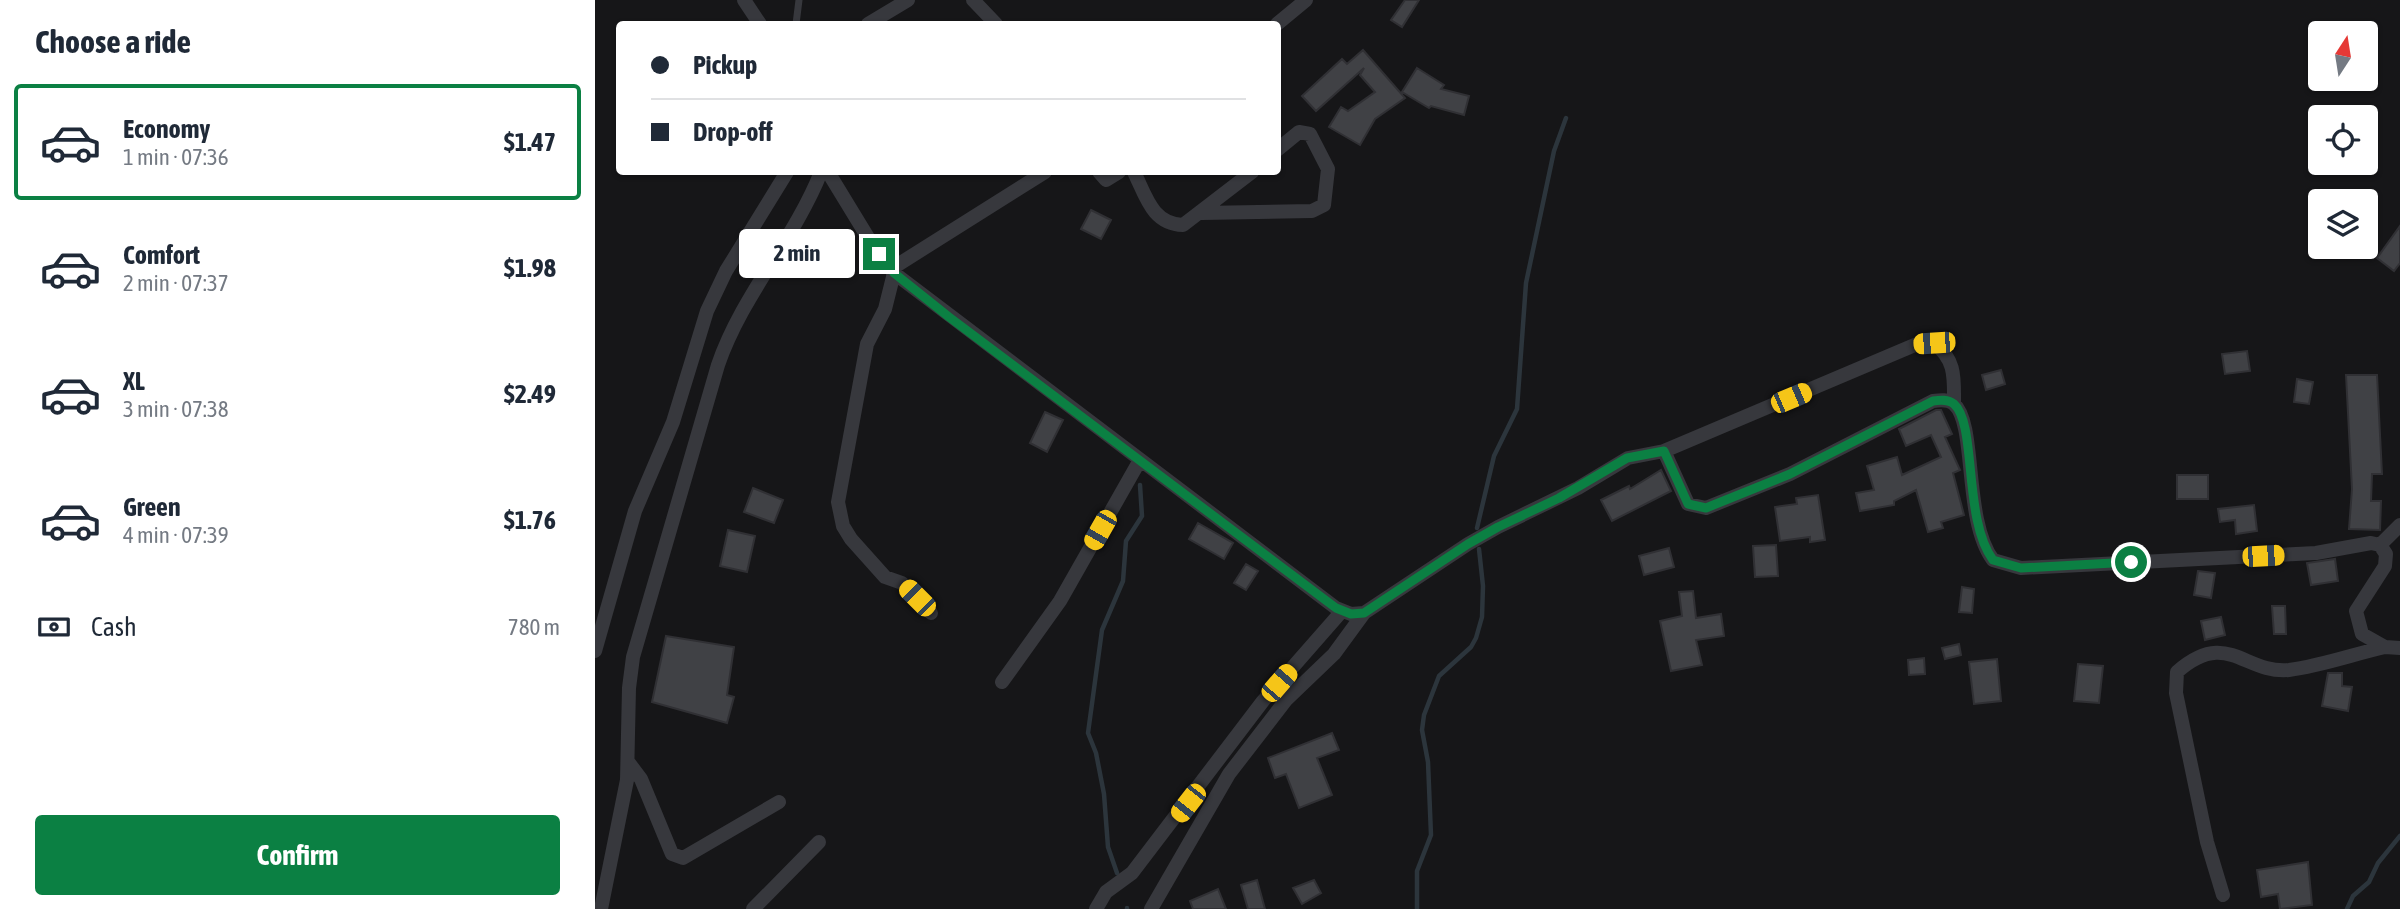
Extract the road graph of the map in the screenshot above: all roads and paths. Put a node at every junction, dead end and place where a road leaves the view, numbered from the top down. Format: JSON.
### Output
{"nodes":[{"id":1,"x":744,"y":0,"type":"edge"},
{"id":2,"x":799,"y":0,"type":"edge"},
{"id":3,"x":908,"y":0,"type":"edge"},
{"id":4,"x":973,"y":0,"type":"edge"},
{"id":5,"x":1306,"y":0,"type":"edge"},
{"id":6,"x":758,"y":21,"type":"edge"},
{"id":7,"x":796,"y":21,"type":"edge"},
{"id":8,"x":872,"y":21,"type":"edge"},
{"id":9,"x":993,"y":21,"type":"edge"},
{"id":10,"x":1281,"y":21,"type":"edge"},
{"id":11,"x":1281,"y":147,"type":"edge"},
{"id":12,"x":785,"y":175,"type":"edge"},
{"id":13,"x":820,"y":175,"type":"edge"},
{"id":14,"x":830,"y":175,"type":"edge"},
{"id":15,"x":1040,"y":175,"type":"edge"},
{"id":16,"x":1136,"y":175,"type":"edge"},
{"id":17,"x":1248,"y":175,"type":"edge"},
{"id":18,"x":1202,"y":213,"type":"junction"},
{"id":19,"x":893,"y":271,"type":"junction"},
{"id":20,"x":1954,"y":404,"type":"junction"},
{"id":21,"x":1664,"y":451,"type":"junction"},
{"id":22,"x":1140,"y":460,"type":"junction"},
{"id":23,"x":2400,"y":525,"type":"edge"},
{"id":24,"x":2380,"y":545,"type":"junction"},
{"id":25,"x":1342,"y":611,"type":"junction"},
{"id":26,"x":931,"y":613,"type":"dead end"},
{"id":27,"x":1364,"y":613,"type":"junction"},
{"id":28,"x":2393,"y":648,"type":"edge"},
{"id":29,"x":595,"y":652,"type":"edge"},
{"id":30,"x":1002,"y":682,"type":"dead end"},
{"id":31,"x":629,"y":762,"type":"junction"},
{"id":32,"x":779,"y":803,"type":"dead end"},
{"id":33,"x":819,"y":842,"type":"dead end"},
{"id":34,"x":2223,"y":895,"type":"dead end"},
{"id":35,"x":601,"y":909,"type":"edge"},
{"id":36,"x":753,"y":909,"type":"edge"},
{"id":37,"x":1096,"y":909,"type":"edge"},
{"id":38,"x":1151,"y":909,"type":"edge"}],
"edges":[{"from":1,"to":6,"type":"street"},
{"from":2,"to":7,"type":"lane"},
{"from":3,"to":8,"type":"street"},
{"from":4,"to":9,"type":"street"},
{"from":5,"to":10,"type":"street"},
{"from":11,"to":18,"type":"street"},
{"from":12,"to":29,"type":"street"},
{"from":13,"to":31,"type":"street"},
{"from":14,"to":19,"type":"street"},
{"from":15,"to":19,"type":"street"},
{"from":16,"to":18,"type":"street"},
{"from":17,"to":18,"type":"street"},
{"from":19,"to":22,"type":"street"},
{"from":19,"to":26,"type":"street"},
{"from":20,"to":21,"type":"street"},
{"from":20,"to":21,"type":"street"},
{"from":20,"to":24,"type":"street"},
{"from":21,"to":27,"type":"street"},
{"from":22,"to":25,"type":"street"},
{"from":22,"to":30,"type":"street"},
{"from":23,"to":24,"type":"street"},
{"from":24,"to":28,"type":"street"},
{"from":25,"to":27,"type":"street"},
{"from":25,"to":37,"type":"street"},
{"from":27,"to":38,"type":"street"},
{"from":28,"to":34,"type":"street"},
{"from":31,"to":32,"type":"street"},
{"from":31,"to":35,"type":"street"},
{"from":33,"to":36,"type":"street"}]}
